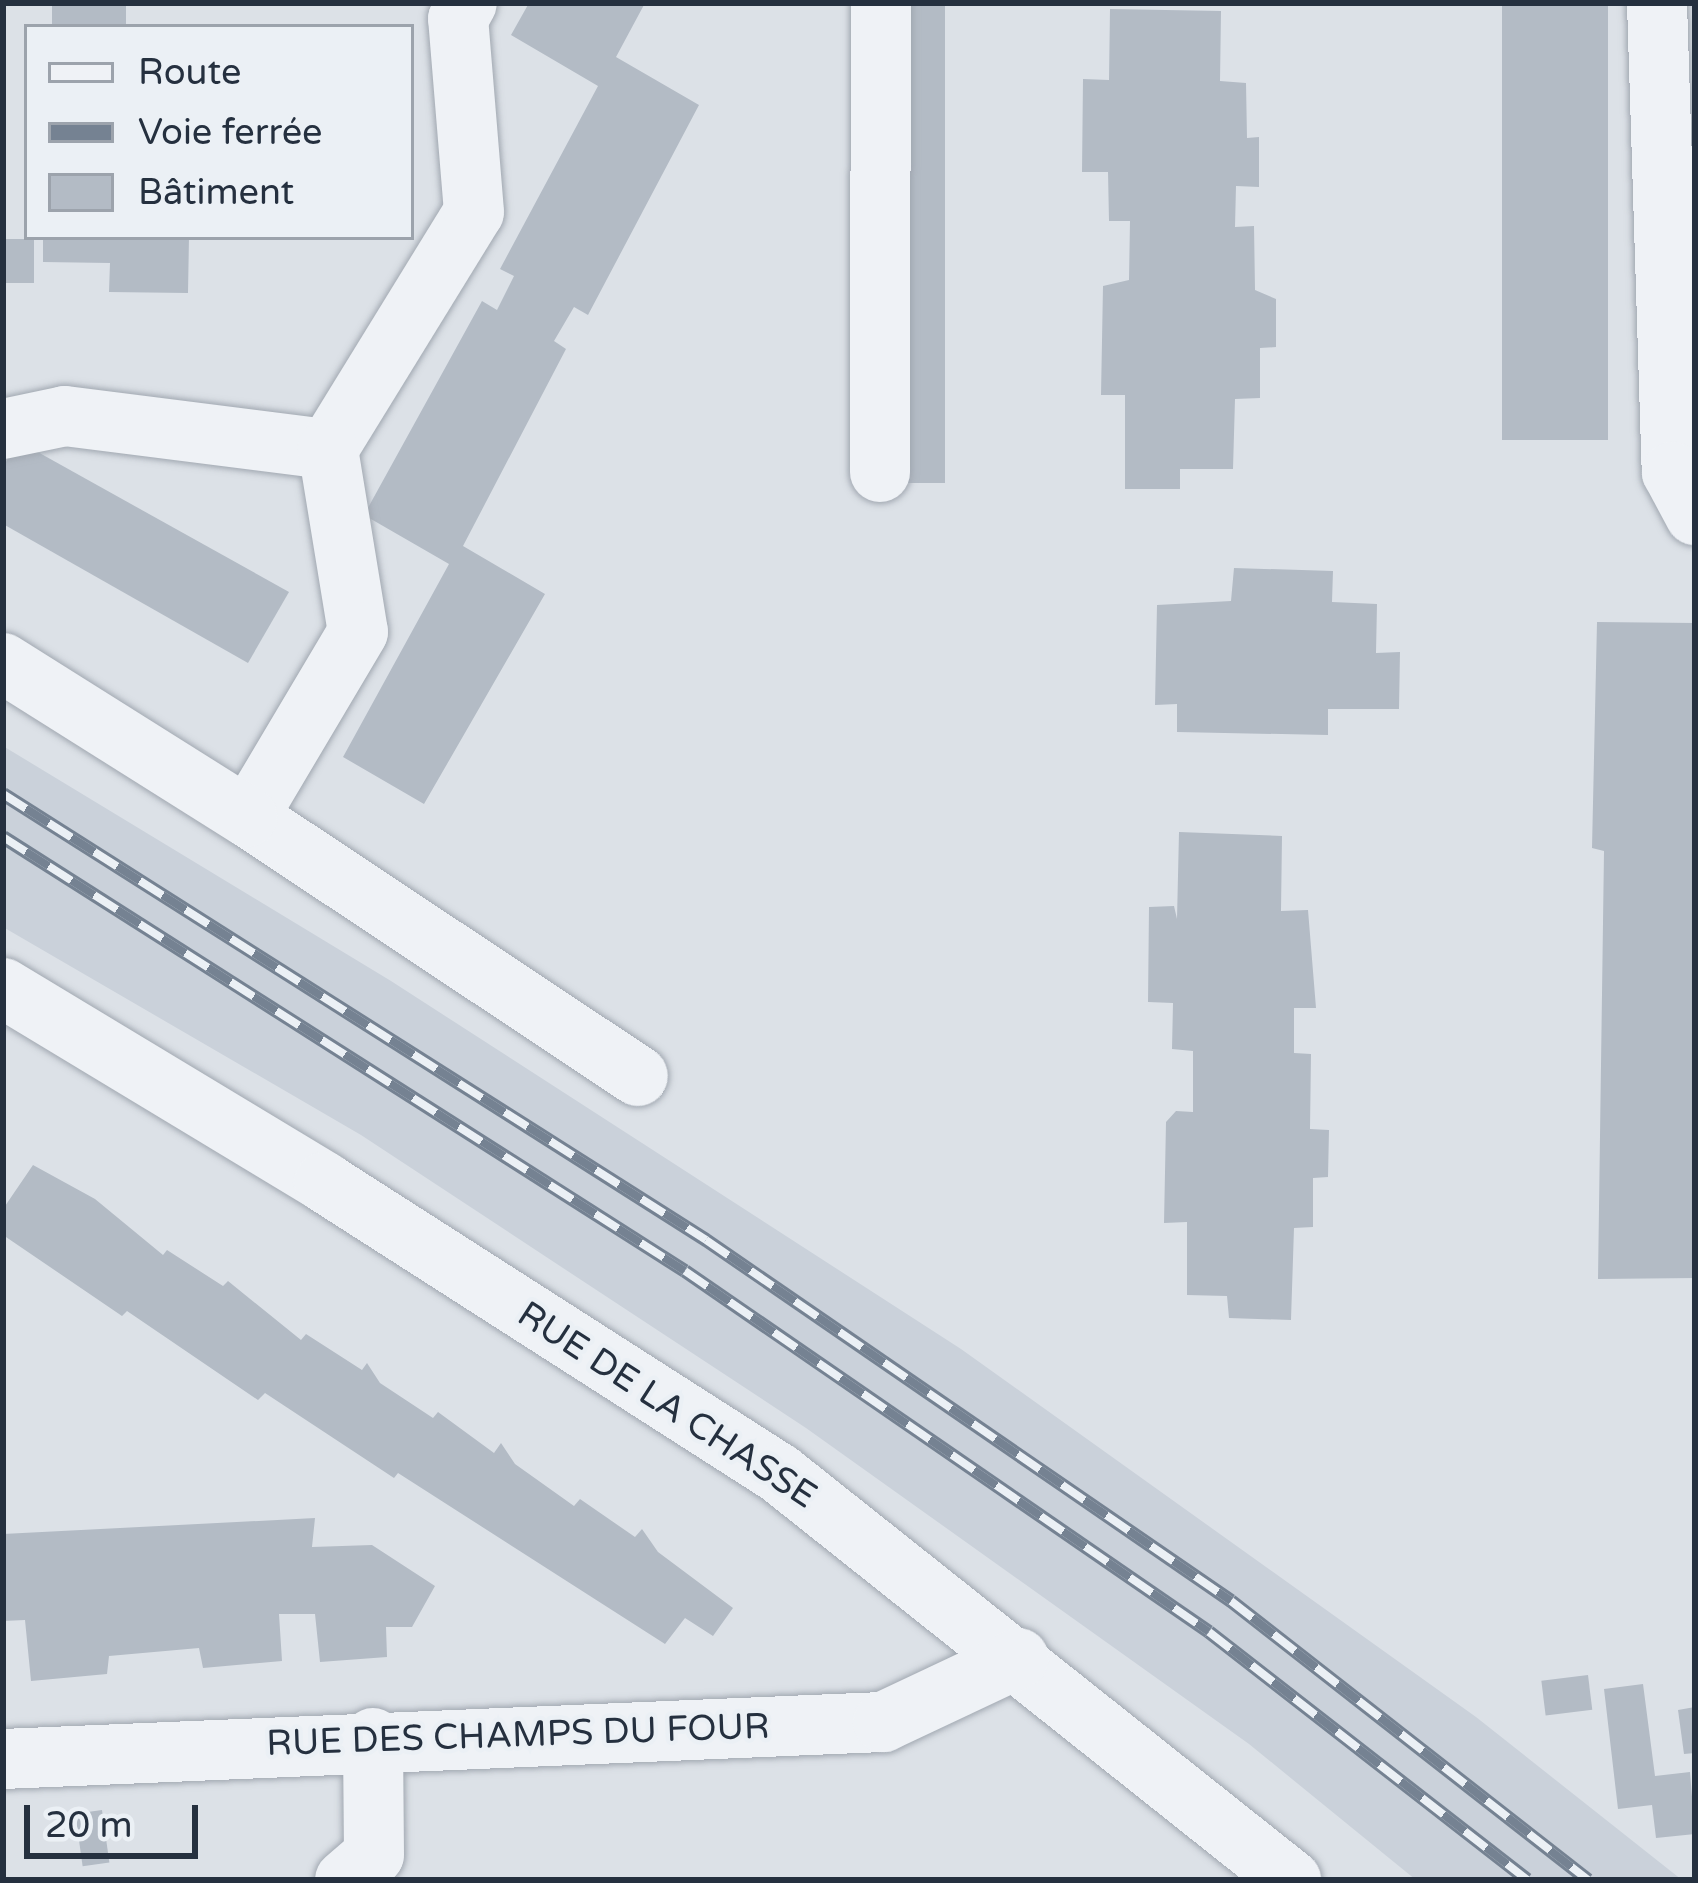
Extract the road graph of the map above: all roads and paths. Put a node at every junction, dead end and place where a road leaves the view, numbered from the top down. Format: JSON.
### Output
{"nodes":[{"id":1,"x":467,"y":3,"type":"edge"},
{"id":2,"x":880,"y":3,"type":"edge"},
{"id":3,"x":1657,"y":3,"type":"edge"},
{"id":4,"x":3,"y":429,"type":"edge"},
{"id":5,"x":328,"y":449,"type":"junction"},
{"id":6,"x":880,"y":472,"type":"dead end"},
{"id":7,"x":1695,"y":515,"type":"edge"},
{"id":8,"x":3,"y":663,"type":"edge"},
{"id":9,"x":248,"y":817,"type":"junction"},
{"id":10,"x":3,"y":988,"type":"edge"},
{"id":11,"x":638,"y":1076,"type":"dead end"},
{"id":12,"x":1019,"y":1658,"type":"junction"},
{"id":13,"x":373,"y":1738,"type":"junction"},
{"id":14,"x":3,"y":1759,"type":"edge"},
{"id":15,"x":377,"y":1872,"type":"edge"},
{"id":16,"x":1291,"y":1880,"type":"edge"}],
"edges":[{"from":1,"to":5,"type":"street"},
{"from":2,"to":6,"type":"street"},
{"from":3,"to":7,"type":"street"},
{"from":4,"to":5,"type":"street"},
{"from":5,"to":9,"type":"street"},
{"from":8,"to":9,"type":"street"},
{"from":9,"to":11,"type":"street"},
{"from":10,"to":12,"type":"street","name":"RUE DE LA CHASSE"},
{"from":12,"to":13,"type":"street","name":"RUE DES CHAMPS DU FOUR"},
{"from":12,"to":16,"type":"street","name":"RUE DE LA CHASSE"},
{"from":13,"to":14,"type":"street","name":"RUE DES CHAMPS DU FOUR"},
{"from":13,"to":15,"type":"street"}]}
